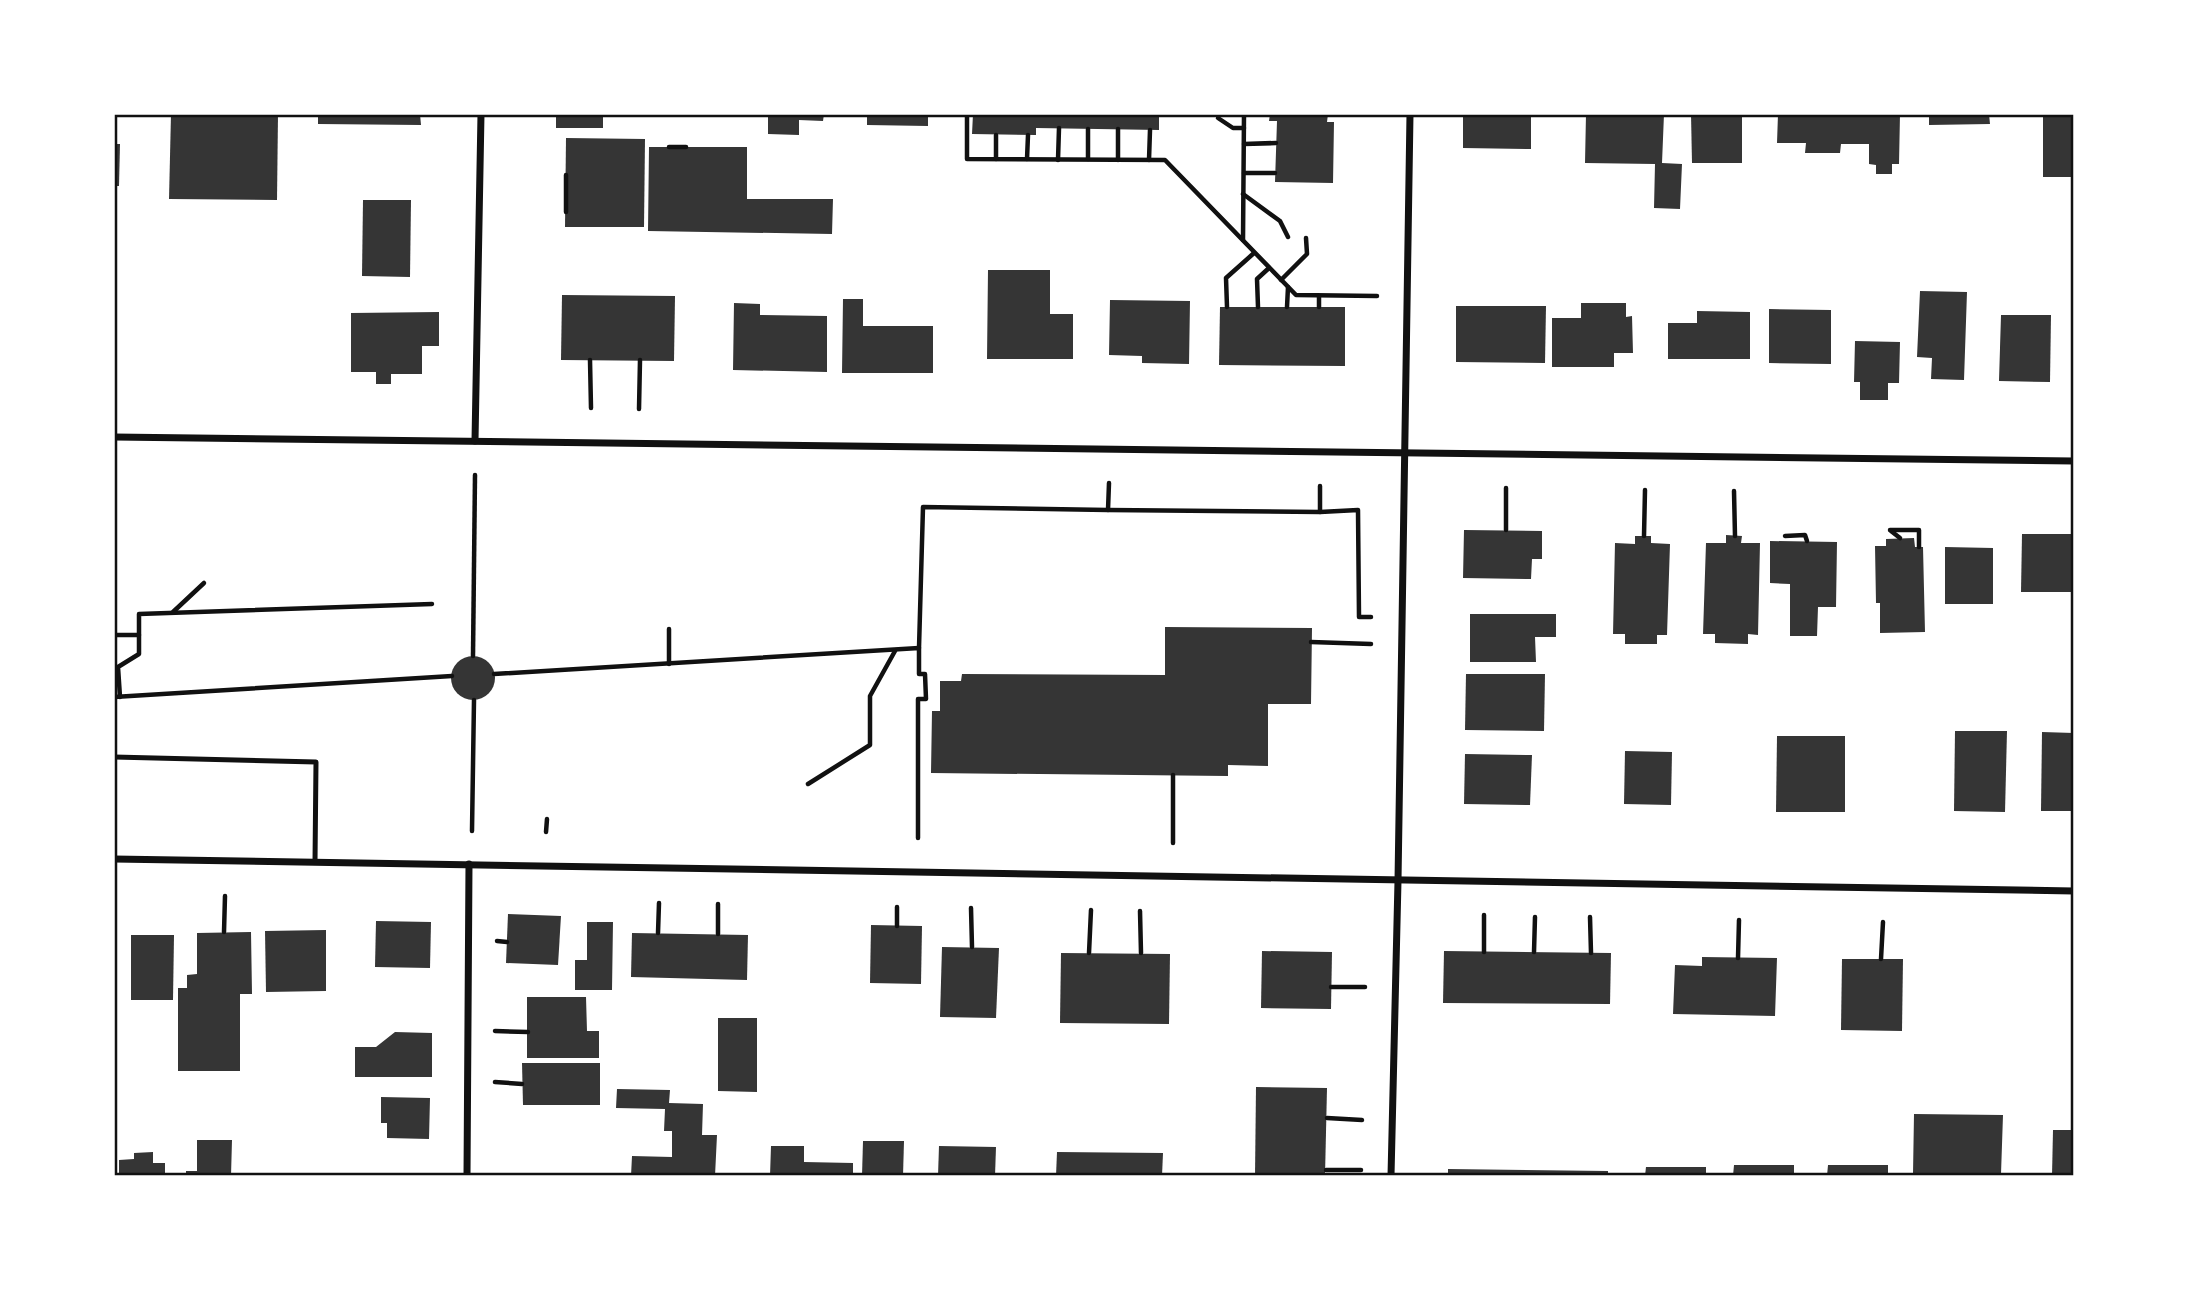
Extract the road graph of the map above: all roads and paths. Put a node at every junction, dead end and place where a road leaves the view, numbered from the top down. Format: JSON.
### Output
{"nodes":[{"id":1,"x":481,"y":114,"type":"edge"},
{"id":2,"x":967,"y":114,"type":"edge"},
{"id":3,"x":1244,"y":114,"type":"edge"},
{"id":4,"x":1410,"y":114,"type":"edge"},
{"id":5,"x":1218,"y":118,"type":"dead end"},
{"id":6,"x":1059,"y":128,"type":"dead end"},
{"id":7,"x":1244,"y":128,"type":"junction"},
{"id":8,"x":1088,"y":129,"type":"dead end"},
{"id":9,"x":1118,"y":129,"type":"dead end"},
{"id":10,"x":1150,"y":130,"type":"dead end"},
{"id":11,"x":996,"y":135,"type":"dead end"},
{"id":12,"x":1028,"y":135,"type":"dead end"},
{"id":13,"x":1276,"y":143,"type":"dead end"},
{"id":14,"x":1244,"y":144,"type":"junction"},
{"id":15,"x":668,"y":147,"type":"dead end"},
{"id":16,"x":686,"y":147,"type":"dead end"},
{"id":17,"x":996,"y":159,"type":"junction"},
{"id":18,"x":1027,"y":159,"type":"junction"},
{"id":19,"x":1058,"y":160,"type":"junction"},
{"id":20,"x":1088,"y":160,"type":"junction"},
{"id":21,"x":1118,"y":160,"type":"junction"},
{"id":22,"x":1149,"y":160,"type":"junction"},
{"id":23,"x":1244,"y":173,"type":"junction"},
{"id":24,"x":1275,"y":173,"type":"dead end"},
{"id":25,"x":566,"y":175,"type":"dead end"},
{"id":26,"x":1243,"y":194,"type":"junction"},
{"id":27,"x":566,"y":212,"type":"dead end"},
{"id":28,"x":1288,"y":237,"type":"dead end"},
{"id":29,"x":1306,"y":238,"type":"dead end"},
{"id":30,"x":1243,"y":241,"type":"junction"},
{"id":31,"x":1254,"y":253,"type":"junction"},
{"id":32,"x":1269,"y":268,"type":"junction"},
{"id":33,"x":1281,"y":280,"type":"junction"},
{"id":34,"x":1287,"y":287,"type":"junction"},
{"id":35,"x":1319,"y":296,"type":"junction"},
{"id":36,"x":1377,"y":296,"type":"dead end"},
{"id":37,"x":1227,"y":307,"type":"dead end"},
{"id":38,"x":1258,"y":307,"type":"dead end"},
{"id":39,"x":1287,"y":307,"type":"dead end"},
{"id":40,"x":1319,"y":307,"type":"dead end"},
{"id":41,"x":590,"y":360,"type":"dead end"},
{"id":42,"x":640,"y":360,"type":"dead end"},
{"id":43,"x":591,"y":408,"type":"dead end"},
{"id":44,"x":639,"y":409,"type":"dead end"},
{"id":45,"x":114,"y":438,"type":"edge"},
{"id":46,"x":475,"y":441,"type":"junction"},
{"id":47,"x":1404,"y":454,"type":"junction"},
{"id":48,"x":2074,"y":461,"type":"edge"},
{"id":49,"x":475,"y":475,"type":"dead end"},
{"id":50,"x":1109,"y":483,"type":"dead end"},
{"id":51,"x":1320,"y":485,"type":"dead end"},
{"id":52,"x":1506,"y":488,"type":"dead end"},
{"id":53,"x":1645,"y":490,"type":"dead end"},
{"id":54,"x":1734,"y":491,"type":"dead end"},
{"id":55,"x":1108,"y":510,"type":"junction"},
{"id":56,"x":1320,"y":512,"type":"junction"},
{"id":57,"x":1506,"y":530,"type":"dead end"},
{"id":58,"x":1644,"y":536,"type":"dead end"},
{"id":59,"x":1735,"y":536,"type":"dead end"},
{"id":60,"x":1785,"y":536,"type":"dead end"},
{"id":61,"x":1900,"y":538,"type":"dead end"},
{"id":62,"x":1807,"y":541,"type":"dead end"},
{"id":63,"x":1919,"y":547,"type":"dead end"},
{"id":64,"x":204,"y":583,"type":"dead end"},
{"id":65,"x":432,"y":604,"type":"dead end"},
{"id":66,"x":172,"y":613,"type":"junction"},
{"id":67,"x":1371,"y":617,"type":"dead end"},
{"id":68,"x":669,"y":629,"type":"dead end"},
{"id":69,"x":114,"y":635,"type":"edge"},
{"id":70,"x":139,"y":635,"type":"junction"},
{"id":71,"x":1311,"y":642,"type":"dead end"},
{"id":72,"x":1371,"y":644,"type":"dead end"},
{"id":73,"x":919,"y":648,"type":"junction"},
{"id":74,"x":896,"y":650,"type":"junction"},
{"id":75,"x":473,"y":656,"type":"dead end"},
{"id":76,"x":669,"y":664,"type":"junction"},
{"id":77,"x":494,"y":674,"type":"dead end"},
{"id":78,"x":452,"y":677,"type":"dead end"},
{"id":79,"x":117,"y":697,"type":"edge"},
{"id":80,"x":474,"y":700,"type":"dead end"},
{"id":81,"x":114,"y":758,"type":"edge"},
{"id":82,"x":1173,"y":775,"type":"dead end"},
{"id":83,"x":808,"y":784,"type":"dead end"},
{"id":84,"x":547,"y":819,"type":"dead end"},
{"id":85,"x":472,"y":831,"type":"dead end"},
{"id":86,"x":546,"y":832,"type":"dead end"},
{"id":87,"x":918,"y":838,"type":"dead end"},
{"id":88,"x":1173,"y":843,"type":"dead end"},
{"id":89,"x":114,"y":859,"type":"edge"},
{"id":90,"x":315,"y":862,"type":"junction"},
{"id":91,"x":469,"y":864,"type":"junction"},
{"id":92,"x":1398,"y":881,"type":"junction"},
{"id":93,"x":2074,"y":891,"type":"edge"},
{"id":94,"x":225,"y":896,"type":"dead end"},
{"id":95,"x":659,"y":903,"type":"dead end"},
{"id":96,"x":718,"y":904,"type":"dead end"},
{"id":97,"x":897,"y":907,"type":"dead end"},
{"id":98,"x":971,"y":908,"type":"dead end"},
{"id":99,"x":1091,"y":910,"type":"dead end"},
{"id":100,"x":1140,"y":911,"type":"dead end"},
{"id":101,"x":1485,"y":915,"type":"dead end"},
{"id":102,"x":1535,"y":917,"type":"dead end"},
{"id":103,"x":1590,"y":917,"type":"dead end"},
{"id":104,"x":1739,"y":920,"type":"dead end"},
{"id":105,"x":1883,"y":922,"type":"dead end"},
{"id":106,"x":897,"y":926,"type":"dead end"},
{"id":107,"x":224,"y":932,"type":"dead end"},
{"id":108,"x":658,"y":933,"type":"dead end"},
{"id":109,"x":718,"y":934,"type":"dead end"},
{"id":110,"x":497,"y":940,"type":"dead end"},
{"id":111,"x":507,"y":942,"type":"dead end"},
{"id":112,"x":972,"y":947,"type":"dead end"},
{"id":113,"x":1484,"y":952,"type":"dead end"},
{"id":114,"x":1534,"y":952,"type":"dead end"},
{"id":115,"x":1089,"y":953,"type":"dead end"},
{"id":116,"x":1141,"y":953,"type":"dead end"},
{"id":117,"x":1591,"y":953,"type":"dead end"},
{"id":118,"x":1738,"y":958,"type":"dead end"},
{"id":119,"x":1881,"y":959,"type":"dead end"},
{"id":120,"x":1331,"y":987,"type":"dead end"},
{"id":121,"x":1364,"y":987,"type":"dead end"},
{"id":122,"x":495,"y":1031,"type":"dead end"},
{"id":123,"x":528,"y":1032,"type":"dead end"},
{"id":124,"x":495,"y":1082,"type":"dead end"},
{"id":125,"x":522,"y":1084,"type":"dead end"},
{"id":126,"x":1326,"y":1118,"type":"dead end"},
{"id":127,"x":1362,"y":1119,"type":"dead end"},
{"id":128,"x":1361,"y":1170,"type":"dead end"},
{"id":129,"x":1326,"y":1171,"type":"dead end"},
{"id":130,"x":467,"y":1176,"type":"edge"},
{"id":131,"x":1391,"y":1176,"type":"edge"}],
"edges":[{"from":1,"to":46,"type":"street"},
{"from":2,"to":17,"type":"path"},
{"from":3,"to":7,"type":"path"},
{"from":4,"to":47,"type":"street"},
{"from":5,"to":7,"type":"path"},
{"from":6,"to":19,"type":"path"},
{"from":7,"to":14,"type":"path"},
{"from":8,"to":20,"type":"path"},
{"from":9,"to":21,"type":"path"},
{"from":10,"to":22,"type":"path"},
{"from":11,"to":17,"type":"path"},
{"from":12,"to":18,"type":"path"},
{"from":13,"to":14,"type":"path"},
{"from":14,"to":23,"type":"path"},
{"from":15,"to":16,"type":"path"},
{"from":17,"to":18,"type":"path"},
{"from":18,"to":19,"type":"path"},
{"from":19,"to":20,"type":"path"},
{"from":20,"to":21,"type":"path"},
{"from":21,"to":22,"type":"path"},
{"from":22,"to":30,"type":"path"},
{"from":23,"to":24,"type":"path"},
{"from":23,"to":26,"type":"path"},
{"from":25,"to":27,"type":"path"},
{"from":26,"to":28,"type":"path"},
{"from":26,"to":30,"type":"path"},
{"from":29,"to":33,"type":"path"},
{"from":30,"to":31,"type":"path"},
{"from":31,"to":32,"type":"path"},
{"from":31,"to":37,"type":"path"},
{"from":32,"to":33,"type":"path"},
{"from":32,"to":38,"type":"path"},
{"from":33,"to":34,"type":"path"},
{"from":34,"to":35,"type":"path"},
{"from":34,"to":39,"type":"path"},
{"from":35,"to":36,"type":"path"},
{"from":35,"to":40,"type":"path"},
{"from":41,"to":43,"type":"path"},
{"from":42,"to":44,"type":"path"},
{"from":45,"to":46,"type":"street"},
{"from":46,"to":47,"type":"street"},
{"from":47,"to":48,"type":"street"},
{"from":47,"to":92,"type":"street"},
{"from":49,"to":75,"type":"path"},
{"from":50,"to":55,"type":"path"},
{"from":51,"to":56,"type":"path"},
{"from":52,"to":57,"type":"path"},
{"from":53,"to":58,"type":"path"},
{"from":54,"to":59,"type":"path"},
{"from":55,"to":56,"type":"path"},
{"from":55,"to":73,"type":"path"},
{"from":56,"to":67,"type":"path"},
{"from":60,"to":62,"type":"path"},
{"from":61,"to":63,"type":"path"},
{"from":64,"to":66,"type":"path"},
{"from":65,"to":66,"type":"path"},
{"from":66,"to":70,"type":"path"},
{"from":68,"to":76,"type":"path"},
{"from":69,"to":70,"type":"path"},
{"from":70,"to":79,"type":"path"},
{"from":71,"to":72,"type":"path"},
{"from":73,"to":74,"type":"path"},
{"from":73,"to":87,"type":"path"},
{"from":74,"to":76,"type":"path"},
{"from":74,"to":83,"type":"path"},
{"from":76,"to":77,"type":"path"},
{"from":78,"to":79,"type":"path"},
{"from":80,"to":85,"type":"path"},
{"from":81,"to":90,"type":"lane"},
{"from":82,"to":88,"type":"path"},
{"from":84,"to":86,"type":"path"},
{"from":89,"to":90,"type":"street"},
{"from":90,"to":91,"type":"street"},
{"from":91,"to":92,"type":"street"},
{"from":91,"to":130,"type":"street"},
{"from":92,"to":93,"type":"street"},
{"from":92,"to":131,"type":"street"},
{"from":94,"to":107,"type":"path"},
{"from":95,"to":108,"type":"path"},
{"from":96,"to":109,"type":"path"},
{"from":97,"to":106,"type":"path"},
{"from":98,"to":112,"type":"path"},
{"from":99,"to":115,"type":"path"},
{"from":100,"to":116,"type":"path"},
{"from":101,"to":113,"type":"path"},
{"from":102,"to":114,"type":"path"},
{"from":103,"to":117,"type":"path"},
{"from":104,"to":118,"type":"path"},
{"from":105,"to":119,"type":"path"},
{"from":110,"to":111,"type":"path"},
{"from":120,"to":121,"type":"path"},
{"from":122,"to":123,"type":"path"},
{"from":124,"to":125,"type":"path"},
{"from":126,"to":127,"type":"path"},
{"from":128,"to":129,"type":"path"}]}
